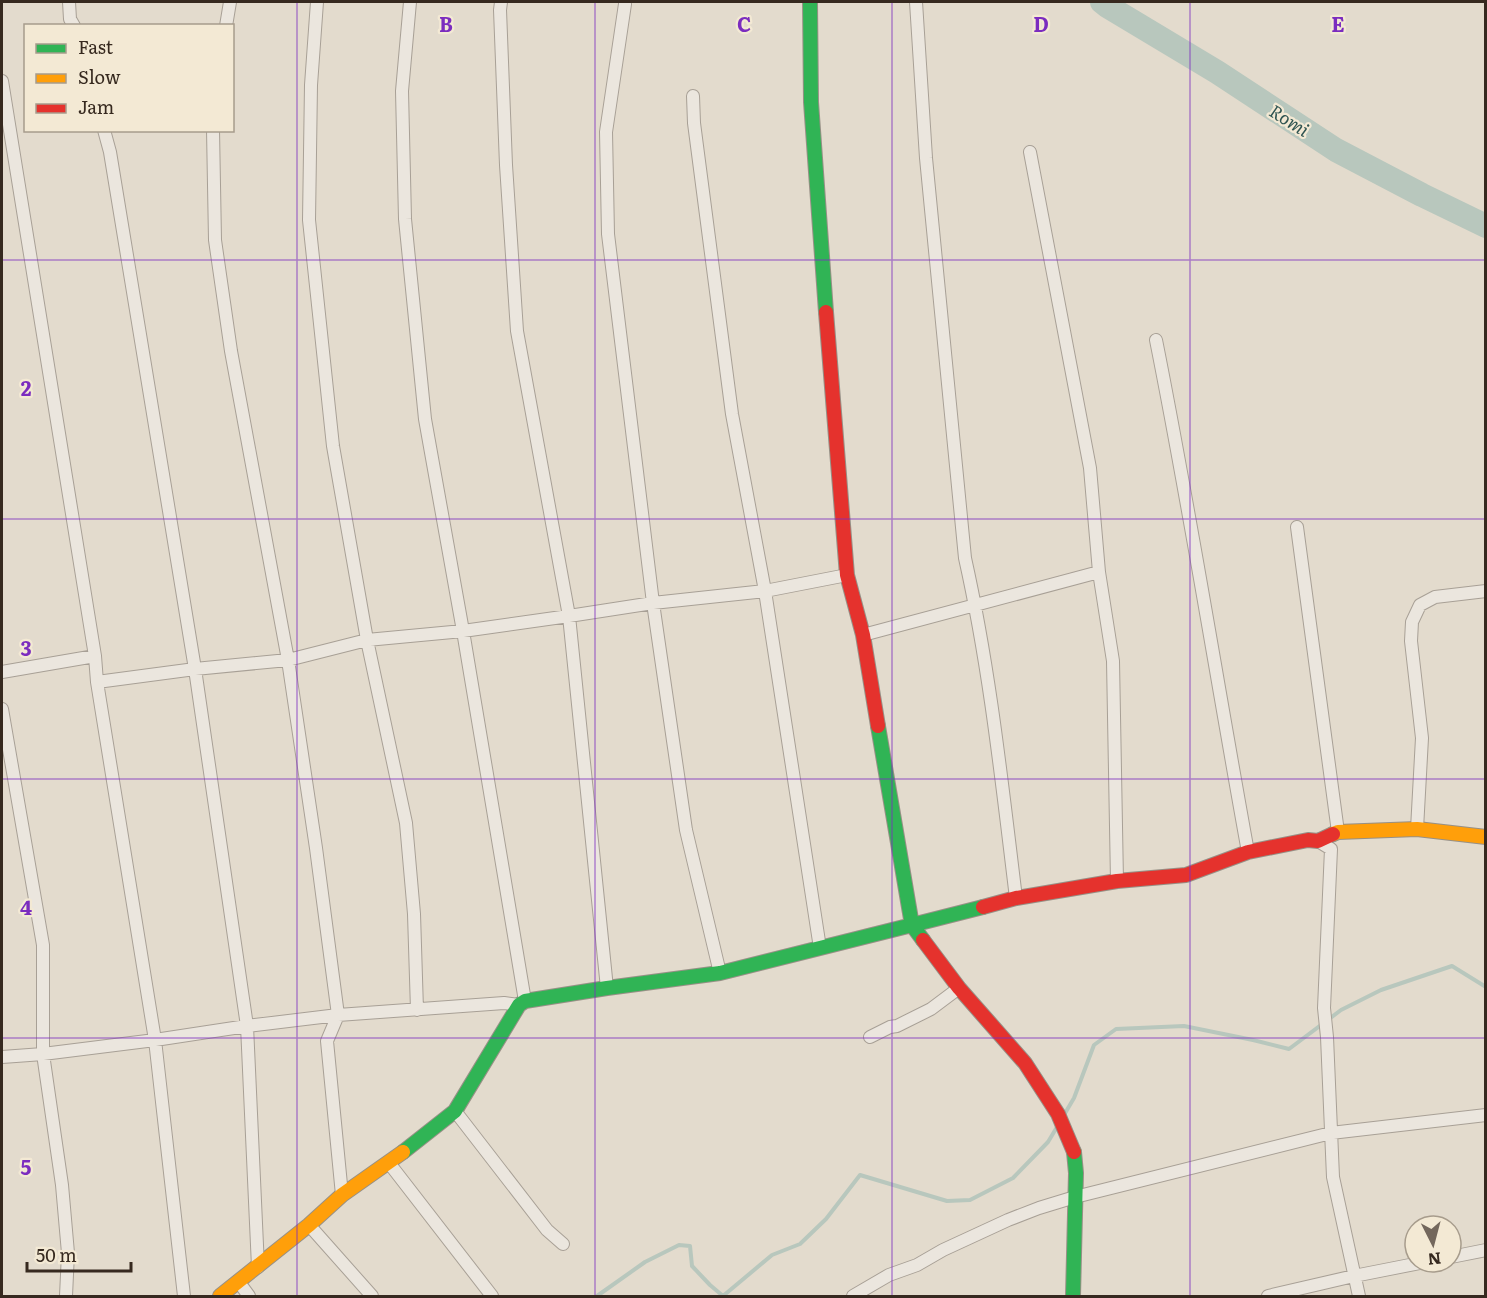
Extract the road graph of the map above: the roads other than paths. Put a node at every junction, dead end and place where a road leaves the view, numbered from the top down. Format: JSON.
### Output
{"nodes":[{"id":1,"x":69,"y":2,"type":"edge"},
{"id":2,"x":230,"y":2,"type":"edge"},
{"id":3,"x":317,"y":2,"type":"edge"},
{"id":4,"x":410,"y":2,"type":"edge"},
{"id":5,"x":501,"y":2,"type":"edge"},
{"id":6,"x":810,"y":2,"type":"edge"},
{"id":7,"x":916,"y":2,"type":"edge"},
{"id":8,"x":625,"y":4,"type":"dead end"},
{"id":9,"x":73,"y":24,"type":"edge"},
{"id":10,"x":226,"y":24,"type":"edge"},
{"id":11,"x":2,"y":81,"type":"edge"},
{"id":12,"x":693,"y":96,"type":"dead end"},
{"id":13,"x":105,"y":132,"type":"edge"},
{"id":14,"x":213,"y":132,"type":"edge"},
{"id":15,"x":1030,"y":152,"type":"dead end"},
{"id":16,"x":1156,"y":340,"type":"dead end"},
{"id":17,"x":1297,"y":526,"type":"dead end"},
{"id":18,"x":1099,"y":572,"type":"junction"},
{"id":19,"x":847,"y":575,"type":"junction"},
{"id":20,"x":765,"y":591,"type":"junction"},
{"id":21,"x":1485,"y":591,"type":"edge"},
{"id":22,"x":653,"y":603,"type":"junction"},
{"id":23,"x":975,"y":606,"type":"junction"},
{"id":24,"x":569,"y":616,"type":"junction"},
{"id":25,"x":463,"y":632,"type":"junction"},
{"id":26,"x":863,"y":635,"type":"junction"},
{"id":27,"x":367,"y":640,"type":"junction"},
{"id":28,"x":95,"y":656,"type":"junction"},
{"id":29,"x":288,"y":660,"type":"junction"},
{"id":30,"x":195,"y":669,"type":"junction"},
{"id":31,"x":2,"y":672,"type":"edge"},
{"id":32,"x":97,"y":682,"type":"junction"},
{"id":33,"x":2,"y":709,"type":"edge"},
{"id":34,"x":1417,"y":829,"type":"junction"},
{"id":35,"x":1338,"y":832,"type":"junction"},
{"id":36,"x":1485,"y":837,"type":"edge"},
{"id":37,"x":1318,"y":841,"type":"junction"},
{"id":38,"x":1248,"y":852,"type":"junction"},
{"id":39,"x":1118,"y":881,"type":"junction"},
{"id":40,"x":1016,"y":898,"type":"junction"},
{"id":41,"x":912,"y":925,"type":"junction"},
{"id":42,"x":820,"y":948,"type":"junction"},
{"id":43,"x":720,"y":973,"type":"junction"},
{"id":44,"x":607,"y":988,"type":"junction"},
{"id":45,"x":959,"y":988,"type":"junction"},
{"id":46,"x":522,"y":1003,"type":"junction"},
{"id":47,"x":417,"y":1010,"type":"junction"},
{"id":48,"x":338,"y":1015,"type":"junction"},
{"id":49,"x":248,"y":1026,"type":"junction"},
{"id":50,"x":870,"y":1037,"type":"dead end"},
{"id":51,"x":155,"y":1040,"type":"junction"},
{"id":52,"x":43,"y":1054,"type":"junction"},
{"id":53,"x":2,"y":1057,"type":"edge"},
{"id":54,"x":455,"y":1111,"type":"junction"},
{"id":55,"x":1485,"y":1115,"type":"edge"},
{"id":56,"x":1331,"y":1133,"type":"junction"},
{"id":57,"x":389,"y":1163,"type":"junction"},
{"id":58,"x":342,"y":1195,"type":"junction"},
{"id":59,"x":1075,"y":1197,"type":"junction"},
{"id":60,"x":309,"y":1225,"type":"junction"},
{"id":61,"x":563,"y":1244,"type":"dead end"},
{"id":62,"x":1485,"y":1250,"type":"edge"},
{"id":63,"x":1463,"y":1255,"type":"edge"},
{"id":64,"x":1403,"y":1266,"type":"edge"},
{"id":65,"x":258,"y":1267,"type":"junction"},
{"id":66,"x":1354,"y":1276,"type":"junction"},
{"id":67,"x":238,"y":1281,"type":"junction"},
{"id":68,"x":66,"y":1296,"type":"edge"},
{"id":69,"x":184,"y":1296,"type":"edge"},
{"id":70,"x":220,"y":1296,"type":"edge"},
{"id":71,"x":249,"y":1296,"type":"edge"},
{"id":72,"x":372,"y":1296,"type":"edge"},
{"id":73,"x":492,"y":1296,"type":"edge"},
{"id":74,"x":853,"y":1296,"type":"edge"},
{"id":75,"x":1073,"y":1296,"type":"edge"},
{"id":76,"x":1268,"y":1296,"type":"edge"},
{"id":77,"x":1359,"y":1296,"type":"edge"}],
"edges":[{"from":1,"to":9,"type":"street"},
{"from":2,"to":10,"type":"street"},
{"from":3,"to":27,"type":"street"},
{"from":4,"to":25,"type":"street"},
{"from":5,"to":24,"type":"street"},
{"from":6,"to":19,"type":"street"},
{"from":7,"to":23,"type":"street"},
{"from":8,"to":22,"type":"street"},
{"from":11,"to":28,"type":"street"},
{"from":12,"to":20,"type":"street"},
{"from":13,"to":30,"type":"street"},
{"from":14,"to":29,"type":"street"},
{"from":15,"to":18,"type":"street"},
{"from":16,"to":38,"type":"street"},
{"from":17,"to":35,"type":"street"},
{"from":18,"to":23,"type":"street"},
{"from":18,"to":39,"type":"street"},
{"from":19,"to":20,"type":"street"},
{"from":19,"to":26,"type":"street"},
{"from":20,"to":22,"type":"street"},
{"from":20,"to":42,"type":"street"},
{"from":21,"to":34,"type":"street"},
{"from":22,"to":24,"type":"street"},
{"from":22,"to":43,"type":"street"},
{"from":23,"to":26,"type":"street"},
{"from":23,"to":40,"type":"street"},
{"from":24,"to":25,"type":"street"},
{"from":24,"to":44,"type":"street"},
{"from":25,"to":27,"type":"street"},
{"from":25,"to":46,"type":"street"},
{"from":26,"to":41,"type":"street"},
{"from":27,"to":29,"type":"street"},
{"from":27,"to":47,"type":"street"},
{"from":28,"to":31,"type":"street"},
{"from":28,"to":32,"type":"street"},
{"from":29,"to":30,"type":"street"},
{"from":29,"to":48,"type":"street"},
{"from":30,"to":32,"type":"street"},
{"from":30,"to":49,"type":"street"},
{"from":32,"to":51,"type":"street"},
{"from":33,"to":52,"type":"street"},
{"from":34,"to":35,"type":"street"},
{"from":34,"to":36,"type":"street"},
{"from":35,"to":37,"type":"street"},
{"from":37,"to":38,"type":"street"},
{"from":37,"to":56,"type":"street"},
{"from":38,"to":39,"type":"street"},
{"from":39,"to":40,"type":"street"},
{"from":40,"to":41,"type":"street"},
{"from":41,"to":42,"type":"street"},
{"from":41,"to":45,"type":"street"},
{"from":42,"to":43,"type":"street"},
{"from":43,"to":44,"type":"street"},
{"from":44,"to":46,"type":"street"},
{"from":45,"to":50,"type":"street"},
{"from":45,"to":59,"type":"street"},
{"from":46,"to":47,"type":"street"},
{"from":46,"to":54,"type":"street"},
{"from":47,"to":48,"type":"street"},
{"from":48,"to":49,"type":"street"},
{"from":48,"to":58,"type":"street"},
{"from":49,"to":51,"type":"street"},
{"from":49,"to":65,"type":"street"},
{"from":51,"to":52,"type":"street"},
{"from":51,"to":69,"type":"street"},
{"from":52,"to":53,"type":"street"},
{"from":52,"to":68,"type":"street"},
{"from":54,"to":57,"type":"street"},
{"from":54,"to":61,"type":"street"},
{"from":55,"to":56,"type":"street"},
{"from":56,"to":59,"type":"street"},
{"from":56,"to":66,"type":"street"},
{"from":57,"to":58,"type":"street"},
{"from":57,"to":73,"type":"street"},
{"from":58,"to":60,"type":"street"},
{"from":59,"to":74,"type":"street"},
{"from":59,"to":75,"type":"street"},
{"from":60,"to":65,"type":"street"},
{"from":60,"to":72,"type":"street"},
{"from":62,"to":63,"type":"street"},
{"from":64,"to":66,"type":"street"},
{"from":65,"to":67,"type":"street"},
{"from":66,"to":76,"type":"street"},
{"from":66,"to":77,"type":"street"},
{"from":67,"to":70,"type":"street"},
{"from":67,"to":71,"type":"street"}]}
